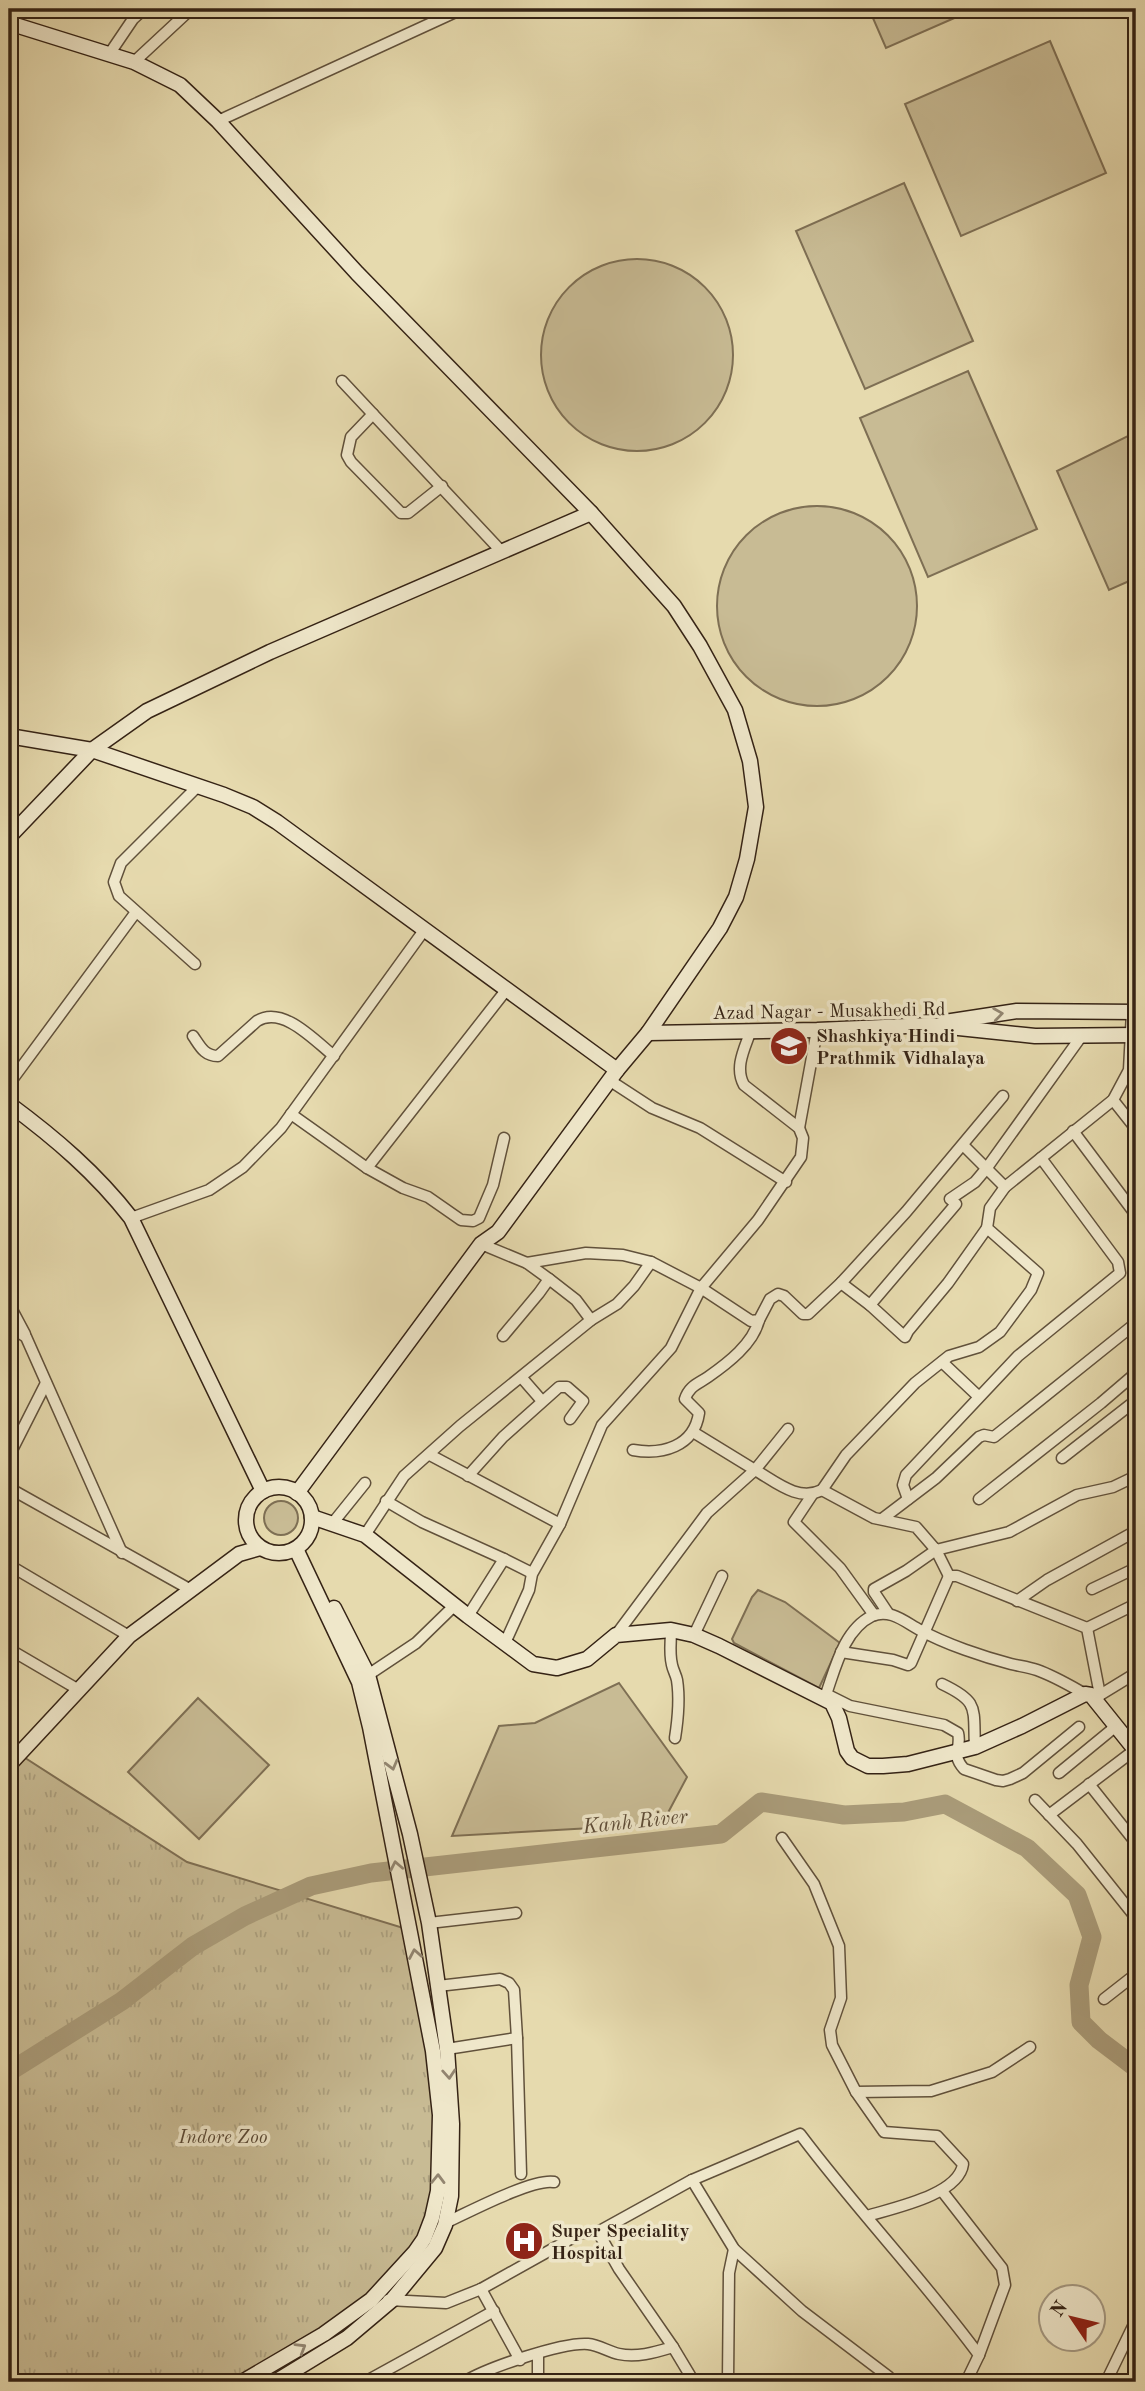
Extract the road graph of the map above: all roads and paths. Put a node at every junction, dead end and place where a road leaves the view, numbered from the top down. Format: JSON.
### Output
{"nodes":[{"id":1,"x":144,"y":9,"type":"edge"},
{"id":2,"x":191,"y":9,"type":"edge"},
{"id":3,"x":462,"y":9,"type":"edge"},
{"id":4,"x":9,"y":23,"type":"edge"},
{"id":5,"x":110,"y":53,"type":"junction"},
{"id":6,"x":134,"y":62,"type":"junction"},
{"id":7,"x":218,"y":121,"type":"junction"},
{"id":8,"x":342,"y":381,"type":"dead end"},
{"id":9,"x":373,"y":414,"type":"junction"},
{"id":10,"x":442,"y":486,"type":"junction"},
{"id":11,"x":591,"y":513,"type":"junction"},
{"id":12,"x":502,"y":552,"type":"junction"},
{"id":13,"x":9,"y":736,"type":"edge"},
{"id":14,"x":92,"y":750,"type":"junction"},
{"id":15,"x":198,"y":786,"type":"junction"},
{"id":16,"x":9,"y":837,"type":"edge"},
{"id":17,"x":136,"y":912,"type":"junction"},
{"id":18,"x":425,"y":929,"type":"junction"},
{"id":19,"x":195,"y":964,"type":"dead end"},
{"id":20,"x":507,"y":989,"type":"junction"},
{"id":21,"x":1134,"y":1012,"type":"edge"},
{"id":22,"x":930,"y":1025,"type":"junction"},
{"id":23,"x":751,"y":1030,"type":"junction"},
{"id":24,"x":817,"y":1030,"type":"junction"},
{"id":25,"x":648,"y":1033,"type":"junction"},
{"id":26,"x":1083,"y":1034,"type":"junction"},
{"id":27,"x":1134,"y":1035,"type":"edge"},
{"id":28,"x":192,"y":1036,"type":"dead end"},
{"id":29,"x":334,"y":1056,"type":"junction"},
{"id":30,"x":613,"y":1075,"type":"junction"},
{"id":31,"x":9,"y":1084,"type":"edge"},
{"id":32,"x":1003,"y":1096,"type":"dead end"},
{"id":33,"x":1113,"y":1100,"type":"junction"},
{"id":34,"x":9,"y":1104,"type":"edge"},
{"id":35,"x":291,"y":1114,"type":"junction"},
{"id":36,"x":799,"y":1128,"type":"junction"},
{"id":37,"x":1136,"y":1129,"type":"edge"},
{"id":38,"x":1073,"y":1131,"type":"junction"},
{"id":39,"x":504,"y":1138,"type":"dead end"},
{"id":40,"x":963,"y":1145,"type":"junction"},
{"id":41,"x":1041,"y":1158,"type":"junction"},
{"id":42,"x":367,"y":1168,"type":"junction"},
{"id":43,"x":986,"y":1169,"type":"junction"},
{"id":44,"x":786,"y":1182,"type":"junction"},
{"id":45,"x":1005,"y":1187,"type":"junction"},
{"id":46,"x":1136,"y":1215,"type":"edge"},
{"id":47,"x":131,"y":1218,"type":"junction"},
{"id":48,"x":987,"y":1228,"type":"junction"},
{"id":49,"x":481,"y":1244,"type":"junction"},
{"id":50,"x":650,"y":1262,"type":"junction"},
{"id":51,"x":527,"y":1263,"type":"junction"},
{"id":52,"x":549,"y":1279,"type":"junction"},
{"id":53,"x":841,"y":1283,"type":"junction"},
{"id":54,"x":701,"y":1288,"type":"junction"},
{"id":55,"x":9,"y":1304,"type":"edge"},
{"id":56,"x":870,"y":1305,"type":"junction"},
{"id":57,"x":591,"y":1320,"type":"junction"},
{"id":58,"x":758,"y":1320,"type":"junction"},
{"id":59,"x":1136,"y":1323,"type":"edge"},
{"id":60,"x":9,"y":1326,"type":"edge"},
{"id":61,"x":503,"y":1336,"type":"dead end"},
{"id":62,"x":26,"y":1337,"type":"junction"},
{"id":63,"x":942,"y":1362,"type":"junction"},
{"id":64,"x":1136,"y":1373,"type":"edge"},
{"id":65,"x":522,"y":1378,"type":"junction"},
{"id":66,"x":46,"y":1383,"type":"junction"},
{"id":67,"x":1118,"y":1388,"type":"junction"},
{"id":68,"x":978,"y":1396,"type":"junction"},
{"id":69,"x":542,"y":1401,"type":"junction"},
{"id":70,"x":1133,"y":1410,"type":"edge"},
{"id":71,"x":570,"y":1419,"type":"dead end"},
{"id":72,"x":788,"y":1429,"type":"dead end"},
{"id":73,"x":694,"y":1432,"type":"junction"},
{"id":74,"x":633,"y":1450,"type":"dead end"},
{"id":75,"x":430,"y":1455,"type":"junction"},
{"id":76,"x":9,"y":1456,"type":"edge"},
{"id":77,"x":1062,"y":1458,"type":"dead end"},
{"id":78,"x":755,"y":1470,"type":"junction"},
{"id":79,"x":468,"y":1476,"type":"junction"},
{"id":80,"x":1136,"y":1476,"type":"edge"},
{"id":81,"x":365,"y":1483,"type":"dead end"},
{"id":82,"x":9,"y":1488,"type":"edge"},
{"id":83,"x":264,"y":1491,"type":"junction"},
{"id":84,"x":817,"y":1492,"type":"junction"},
{"id":85,"x":297,"y":1493,"type":"junction"},
{"id":86,"x":908,"y":1499,"type":"junction"},
{"id":87,"x":979,"y":1499,"type":"dead end"},
{"id":88,"x":386,"y":1501,"type":"junction"},
{"id":89,"x":312,"y":1517,"type":"junction"},
{"id":90,"x":882,"y":1519,"type":"junction"},
{"id":91,"x":332,"y":1524,"type":"junction"},
{"id":92,"x":561,"y":1524,"type":"junction"},
{"id":93,"x":1136,"y":1531,"type":"edge"},
{"id":94,"x":365,"y":1535,"type":"junction"},
{"id":95,"x":299,"y":1546,"type":"junction"},
{"id":96,"x":260,"y":1548,"type":"junction"},
{"id":97,"x":936,"y":1550,"type":"junction"},
{"id":98,"x":122,"y":1553,"type":"junction"},
{"id":99,"x":504,"y":1559,"type":"junction"},
{"id":100,"x":9,"y":1565,"type":"edge"},
{"id":101,"x":1136,"y":1568,"type":"edge"},
{"id":102,"x":532,"y":1573,"type":"junction"},
{"id":103,"x":722,"y":1576,"type":"dead end"},
{"id":104,"x":949,"y":1576,"type":"junction"},
{"id":105,"x":1092,"y":1589,"type":"dead end"},
{"id":106,"x":191,"y":1590,"type":"junction"},
{"id":107,"x":1017,"y":1601,"type":"junction"},
{"id":108,"x":1136,"y":1604,"type":"edge"},
{"id":109,"x":454,"y":1606,"type":"junction"},
{"id":110,"x":888,"y":1612,"type":"junction"},
{"id":111,"x":874,"y":1615,"type":"junction"},
{"id":112,"x":468,"y":1616,"type":"junction"},
{"id":113,"x":1087,"y":1628,"type":"junction"},
{"id":114,"x":671,"y":1630,"type":"junction"},
{"id":115,"x":925,"y":1633,"type":"junction"},
{"id":116,"x":616,"y":1635,"type":"junction"},
{"id":117,"x":694,"y":1635,"type":"junction"},
{"id":118,"x":129,"y":1636,"type":"junction"},
{"id":119,"x":505,"y":1643,"type":"junction"},
{"id":120,"x":9,"y":1649,"type":"edge"},
{"id":121,"x":841,"y":1652,"type":"junction"},
{"id":122,"x":1136,"y":1673,"type":"edge"},
{"id":123,"x":368,"y":1675,"type":"junction"},
{"id":124,"x":942,"y":1685,"type":"dead end"},
{"id":125,"x":79,"y":1690,"type":"junction"},
{"id":126,"x":1092,"y":1695,"type":"junction"},
{"id":127,"x":825,"y":1696,"type":"junction"},
{"id":128,"x":1079,"y":1727,"type":"dead end"},
{"id":129,"x":1115,"y":1727,"type":"junction"},
{"id":130,"x":675,"y":1738,"type":"dead end"},
{"id":131,"x":975,"y":1747,"type":"junction"},
{"id":132,"x":1136,"y":1750,"type":"edge"},
{"id":133,"x":956,"y":1751,"type":"junction"},
{"id":134,"x":9,"y":1765,"type":"edge"},
{"id":135,"x":1059,"y":1773,"type":"dead end"},
{"id":136,"x":1089,"y":1784,"type":"junction"},
{"id":137,"x":1035,"y":1800,"type":"dead end"},
{"id":138,"x":1049,"y":1815,"type":"junction"},
{"id":139,"x":782,"y":1838,"type":"dead end"},
{"id":140,"x":1136,"y":1843,"type":"edge"},
{"id":141,"x":516,"y":1913,"type":"dead end"},
{"id":142,"x":1136,"y":1918,"type":"edge"},
{"id":143,"x":429,"y":1923,"type":"junction"},
{"id":144,"x":1136,"y":1974,"type":"edge"},
{"id":145,"x":438,"y":1986,"type":"junction"},
{"id":146,"x":1104,"y":1999,"type":"dead end"},
{"id":147,"x":517,"y":2038,"type":"junction"},
{"id":148,"x":1030,"y":2046,"type":"dead end"},
{"id":149,"x":447,"y":2049,"type":"junction"},
{"id":150,"x":856,"y":2092,"type":"junction"},
{"id":151,"x":521,"y":2174,"type":"dead end"},
{"id":152,"x":692,"y":2180,"type":"junction"},
{"id":153,"x":554,"y":2182,"type":"dead end"},
{"id":154,"x":942,"y":2191,"type":"junction"},
{"id":155,"x":867,"y":2216,"type":"junction"},
{"id":156,"x":445,"y":2223,"type":"junction"},
{"id":157,"x":598,"y":2232,"type":"junction"},
{"id":158,"x":734,"y":2249,"type":"junction"},
{"id":159,"x":481,"y":2288,"type":"junction"},
{"id":160,"x":372,"y":2300,"type":"junction"},
{"id":161,"x":392,"y":2301,"type":"junction"},
{"id":162,"x":494,"y":2311,"type":"junction"},
{"id":163,"x":1136,"y":2320,"type":"edge"},
{"id":164,"x":1132,"y":2340,"type":"edge"},
{"id":165,"x":673,"y":2347,"type":"junction"},
{"id":166,"x":538,"y":2354,"type":"junction"},
{"id":167,"x":979,"y":2355,"type":"junction"},
{"id":168,"x":520,"y":2360,"type":"junction"},
{"id":169,"x":889,"y":2376,"type":"dead end"},
{"id":170,"x":242,"y":2382,"type":"edge"},
{"id":171,"x":275,"y":2382,"type":"edge"},
{"id":172,"x":365,"y":2382,"type":"edge"},
{"id":173,"x":464,"y":2382,"type":"edge"},
{"id":174,"x":538,"y":2382,"type":"edge"},
{"id":175,"x":694,"y":2382,"type":"edge"},
{"id":176,"x":728,"y":2382,"type":"edge"},
{"id":177,"x":966,"y":2382,"type":"edge"},
{"id":178,"x":1106,"y":2382,"type":"edge"}],
"edges":[{"from":1,"to":5,"type":"street"},
{"from":2,"to":6,"type":"street"},
{"from":3,"to":7,"type":"street"},
{"from":4,"to":5,"type":"street"},
{"from":5,"to":6,"type":"street"},
{"from":6,"to":7,"type":"street"},
{"from":7,"to":11,"type":"street"},
{"from":8,"to":9,"type":"street"},
{"from":9,"to":10,"type":"street"},
{"from":9,"to":10,"type":"street"},
{"from":10,"to":12,"type":"street"},
{"from":11,"to":12,"type":"street"},
{"from":11,"to":25,"type":"street"},
{"from":12,"to":14,"type":"street"},
{"from":13,"to":14,"type":"street"},
{"from":14,"to":15,"type":"street"},
{"from":14,"to":16,"type":"street"},
{"from":15,"to":17,"type":"street"},
{"from":15,"to":18,"type":"street"},
{"from":17,"to":19,"type":"street"},
{"from":17,"to":31,"type":"street"},
{"from":18,"to":20,"type":"street"},
{"from":18,"to":29,"type":"street"},
{"from":20,"to":30,"type":"street"},
{"from":20,"to":42,"type":"street"},
{"from":22,"to":21,"type":"street","one_way":true},
{"from":21,"to":27,"type":"street"},
{"from":22,"to":24,"type":"street","name":"Azad Nagar - Musakhedi Rd"},
{"from":22,"to":26,"type":"street","name":"Azad Nagar - Musakhedi Rd"},
{"from":23,"to":24,"type":"street","name":"Azad Nagar - Musakhedi Rd"},
{"from":23,"to":25,"type":"street","name":"Azad Nagar - Musakhedi Rd"},
{"from":23,"to":36,"type":"street"},
{"from":24,"to":36,"type":"street"},
{"from":25,"to":30,"type":"street"},
{"from":26,"to":27,"type":"street","name":"Azad Nagar - Musakhedi Rd"},
{"from":26,"to":43,"type":"street"},
{"from":27,"to":33,"type":"street"},
{"from":28,"to":29,"type":"street"},
{"from":29,"to":35,"type":"street"},
{"from":30,"to":44,"type":"street"},
{"from":30,"to":49,"type":"street"},
{"from":32,"to":40,"type":"street"},
{"from":33,"to":37,"type":"street"},
{"from":33,"to":38,"type":"street"},
{"from":34,"to":47,"type":"street"},
{"from":35,"to":42,"type":"street"},
{"from":35,"to":47,"type":"street"},
{"from":36,"to":44,"type":"street"},
{"from":38,"to":41,"type":"street"},
{"from":38,"to":46,"type":"street"},
{"from":39,"to":42,"type":"street"},
{"from":40,"to":43,"type":"street"},
{"from":40,"to":53,"type":"street"},
{"from":41,"to":45,"type":"street"},
{"from":41,"to":68,"type":"street"},
{"from":43,"to":45,"type":"street"},
{"from":43,"to":56,"type":"street"},
{"from":44,"to":54,"type":"street"},
{"from":45,"to":48,"type":"street"},
{"from":47,"to":83,"type":"street"},
{"from":48,"to":56,"type":"street"},
{"from":48,"to":63,"type":"street"},
{"from":49,"to":51,"type":"street"},
{"from":49,"to":85,"type":"street"},
{"from":50,"to":51,"type":"street"},
{"from":50,"to":54,"type":"street"},
{"from":50,"to":57,"type":"street"},
{"from":51,"to":52,"type":"street"},
{"from":52,"to":57,"type":"street"},
{"from":52,"to":61,"type":"street"},
{"from":53,"to":56,"type":"street"},
{"from":53,"to":58,"type":"street"},
{"from":54,"to":58,"type":"street"},
{"from":54,"to":92,"type":"street"},
{"from":55,"to":62,"type":"street"},
{"from":57,"to":65,"type":"street"},
{"from":58,"to":73,"type":"street"},
{"from":59,"to":86,"type":"street"},
{"from":60,"to":62,"type":"street"},
{"from":62,"to":66,"type":"street"},
{"from":63,"to":68,"type":"street"},
{"from":63,"to":84,"type":"street"},
{"from":64,"to":67,"type":"street"},
{"from":65,"to":69,"type":"street"},
{"from":65,"to":75,"type":"street"},
{"from":66,"to":76,"type":"street"},
{"from":66,"to":98,"type":"street"},
{"from":67,"to":70,"type":"street"},
{"from":67,"to":87,"type":"street"},
{"from":68,"to":86,"type":"street"},
{"from":69,"to":71,"type":"street"},
{"from":69,"to":79,"type":"street"},
{"from":70,"to":77,"type":"street"},
{"from":72,"to":78,"type":"street"},
{"from":73,"to":74,"type":"street"},
{"from":73,"to":78,"type":"street"},
{"from":75,"to":79,"type":"street"},
{"from":75,"to":88,"type":"street"},
{"from":78,"to":84,"type":"street"},
{"from":78,"to":116,"type":"street"},
{"from":79,"to":92,"type":"street"},
{"from":80,"to":97,"type":"street"},
{"from":81,"to":91,"type":"street"},
{"from":82,"to":98,"type":"street"},
{"from":83,"to":85,"type":"street"},
{"from":83,"to":96,"type":"street"},
{"from":84,"to":90,"type":"street"},
{"from":84,"to":111,"type":"street"},
{"from":85,"to":89,"type":"street"},
{"from":86,"to":90,"type":"street"},
{"from":88,"to":94,"type":"street"},
{"from":88,"to":99,"type":"street"},
{"from":89,"to":91,"type":"street"},
{"from":89,"to":95,"type":"street"},
{"from":90,"to":97,"type":"street"},
{"from":91,"to":94,"type":"street"},
{"from":92,"to":102,"type":"street"},
{"from":93,"to":107,"type":"street"},
{"from":94,"to":109,"type":"street"},
{"from":95,"to":96,"type":"street"},
{"from":95,"to":123,"type":"street"},
{"from":160,"to":95,"type":"street","one_way":true},
{"from":96,"to":106,"type":"street"},
{"from":97,"to":104,"type":"street"},
{"from":97,"to":110,"type":"street"},
{"from":98,"to":106,"type":"street"},
{"from":99,"to":102,"type":"street"},
{"from":99,"to":112,"type":"street"},
{"from":100,"to":118,"type":"street"},
{"from":101,"to":105,"type":"street"},
{"from":102,"to":119,"type":"street"},
{"from":103,"to":117,"type":"street"},
{"from":104,"to":107,"type":"street"},
{"from":104,"to":115,"type":"street"},
{"from":106,"to":118,"type":"street"},
{"from":107,"to":113,"type":"street"},
{"from":108,"to":113,"type":"street"},
{"from":109,"to":112,"type":"street"},
{"from":109,"to":123,"type":"street"},
{"from":110,"to":111,"type":"street"},
{"from":110,"to":115,"type":"street"},
{"from":111,"to":121,"type":"street"},
{"from":112,"to":119,"type":"street"},
{"from":113,"to":126,"type":"street"},
{"from":114,"to":116,"type":"street"},
{"from":114,"to":117,"type":"street"},
{"from":114,"to":130,"type":"street"},
{"from":115,"to":121,"type":"street"},
{"from":115,"to":126,"type":"street"},
{"from":116,"to":119,"type":"street"},
{"from":117,"to":127,"type":"street"},
{"from":118,"to":125,"type":"street"},
{"from":120,"to":125,"type":"street"},
{"from":121,"to":127,"type":"street"},
{"from":122,"to":126,"type":"street"},
{"from":123,"to":143,"type":"street","one_way":true},
{"from":124,"to":131,"type":"street"},
{"from":125,"to":134,"type":"street"},
{"from":126,"to":129,"type":"street"},
{"from":126,"to":131,"type":"street"},
{"from":127,"to":133,"type":"street"},
{"from":127,"to":133,"type":"street"},
{"from":128,"to":133,"type":"street"},
{"from":129,"to":132,"type":"street"},
{"from":129,"to":135,"type":"street"},
{"from":131,"to":133,"type":"street"},
{"from":132,"to":136,"type":"street"},
{"from":136,"to":138,"type":"street"},
{"from":136,"to":140,"type":"street"},
{"from":137,"to":138,"type":"street"},
{"from":138,"to":142,"type":"street"},
{"from":139,"to":150,"type":"street"},
{"from":141,"to":143,"type":"street"},
{"from":143,"to":145,"type":"street"},
{"from":144,"to":146,"type":"street"},
{"from":145,"to":147,"type":"street"},
{"from":145,"to":149,"type":"street"},
{"from":147,"to":149,"type":"street"},
{"from":147,"to":151,"type":"street"},
{"from":148,"to":150,"type":"street"},
{"from":149,"to":156,"type":"street","one_way":true},
{"from":150,"to":154,"type":"street"},
{"from":152,"to":155,"type":"street"},
{"from":152,"to":157,"type":"street"},
{"from":152,"to":158,"type":"street"},
{"from":153,"to":156,"type":"street"},
{"from":154,"to":155,"type":"street"},
{"from":154,"to":167,"type":"street"},
{"from":155,"to":167,"type":"street"},
{"from":156,"to":161,"type":"street"},
{"from":157,"to":159,"type":"street"},
{"from":157,"to":165,"type":"street"},
{"from":158,"to":169,"type":"street"},
{"from":158,"to":176,"type":"street"},
{"from":159,"to":161,"type":"street"},
{"from":159,"to":162,"type":"street"},
{"from":160,"to":161,"type":"street"},
{"from":170,"to":160,"type":"street","one_way":true},
{"from":161,"to":171,"type":"street"},
{"from":162,"to":168,"type":"street"},
{"from":162,"to":172,"type":"street"},
{"from":163,"to":164,"type":"street"},
{"from":164,"to":178,"type":"street"},
{"from":165,"to":166,"type":"street"},
{"from":165,"to":175,"type":"street"},
{"from":166,"to":168,"type":"street"},
{"from":166,"to":174,"type":"street"},
{"from":167,"to":177,"type":"street"},
{"from":168,"to":173,"type":"street"}]}
